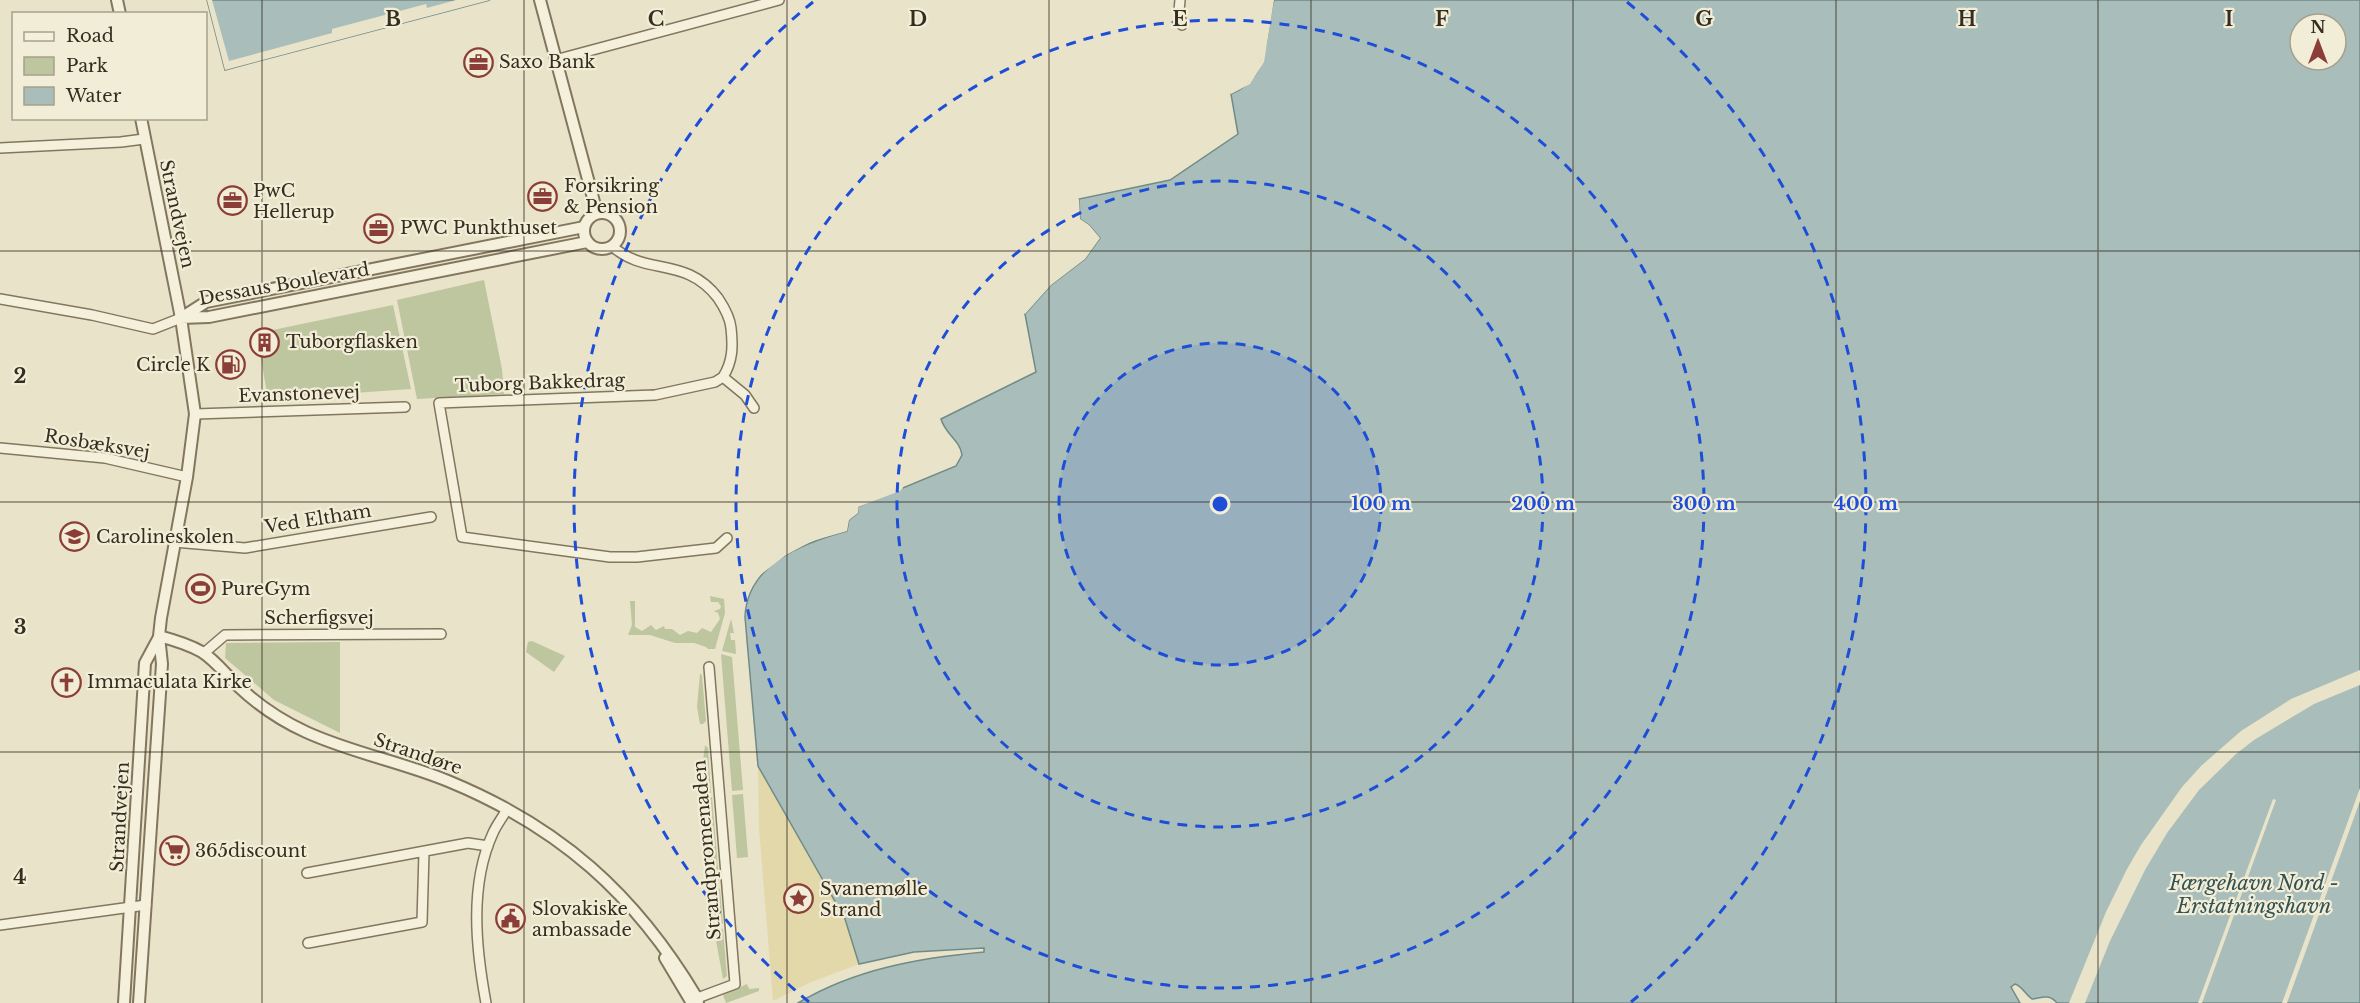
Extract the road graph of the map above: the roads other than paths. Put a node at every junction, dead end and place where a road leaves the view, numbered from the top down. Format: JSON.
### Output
{"nodes":[{"id":1,"x":540,"y":0,"type":"edge"},
{"id":2,"x":779,"y":0,"type":"edge"},
{"id":3,"x":1180,"y":0,"type":"edge"},
{"id":4,"x":1182,"y":25,"type":"dead end"},
{"id":5,"x":555,"y":60,"type":"junction"},
{"id":6,"x":141,"y":120,"type":"edge"},
{"id":7,"x":144,"y":139,"type":"junction"},
{"id":8,"x":0,"y":148,"type":"edge"},
{"id":9,"x":597,"y":213,"type":"junction"},
{"id":10,"x":584,"y":227,"type":"junction"},
{"id":11,"x":587,"y":242,"type":"junction"},
{"id":12,"x":612,"y":246,"type":"junction"},
{"id":13,"x":0,"y":299,"type":"edge"},
{"id":14,"x":181,"y":318,"type":"junction"},
{"id":15,"x":723,"y":377,"type":"junction"},
{"id":16,"x":405,"y":407,"type":"dead end"},
{"id":17,"x":754,"y":408,"type":"dead end"},
{"id":18,"x":195,"y":414,"type":"junction"},
{"id":19,"x":0,"y":448,"type":"edge"},
{"id":20,"x":187,"y":477,"type":"junction"},
{"id":21,"x":431,"y":517,"type":"dead end"},
{"id":22,"x":727,"y":538,"type":"dead end"},
{"id":23,"x":174,"y":542,"type":"junction"},
{"id":24,"x":441,"y":634,"type":"dead end"},
{"id":25,"x":159,"y":636,"type":"junction"},
{"id":26,"x":204,"y":653,"type":"junction"},
{"id":27,"x":709,"y":666,"type":"dead end"},
{"id":28,"x":507,"y":809,"type":"junction"},
{"id":29,"x":488,"y":846,"type":"junction"},
{"id":30,"x":424,"y":852,"type":"junction"},
{"id":31,"x":307,"y":873,"type":"dead end"},
{"id":32,"x":146,"y":905,"type":"junction"},
{"id":33,"x":131,"y":907,"type":"junction"},
{"id":34,"x":0,"y":926,"type":"edge"},
{"id":35,"x":308,"y":943,"type":"dead end"},
{"id":36,"x":694,"y":1001,"type":"edge"},
{"id":37,"x":124,"y":1003,"type":"edge"},
{"id":38,"x":139,"y":1003,"type":"edge"},
{"id":39,"x":486,"y":1003,"type":"edge"}],
"edges":[{"from":1,"to":5,"type":"street"},
{"from":2,"to":5,"type":"street"},
{"from":3,"to":4,"type":"street"},
{"from":5,"to":9,"type":"street"},
{"from":6,"to":7,"type":"street","name":"Strandvejen"},
{"from":7,"to":8,"type":"street"},
{"from":7,"to":14,"type":"street","name":"Strandvejen"},
{"from":9,"to":10,"type":"street"},
{"from":9,"to":12,"type":"street"},
{"from":10,"to":11,"type":"street"},
{"from":10,"to":14,"type":"street","name":"Dessaus Boulevard"},
{"from":11,"to":12,"type":"street"},
{"from":11,"to":14,"type":"street","name":"Dessaus Boulevard"},
{"from":12,"to":15,"type":"street"},
{"from":13,"to":14,"type":"street"},
{"from":14,"to":18,"type":"street","name":"Strandvejen"},
{"from":15,"to":17,"type":"street"},
{"from":15,"to":22,"type":"street","name":"Tuborg Bakkedrag"},
{"from":16,"to":18,"type":"street","name":"Evanstonevej"},
{"from":18,"to":20,"type":"street","name":"Strandvejen"},
{"from":19,"to":20,"type":"street","name":"Rosbæksvej"},
{"from":20,"to":23,"type":"street","name":"Strandvejen"},
{"from":21,"to":23,"type":"street","name":"Ved Eltham"},
{"from":23,"to":25,"type":"street","name":"Strandvejen"},
{"from":24,"to":26,"type":"street","name":"Scherfigsvej"},
{"from":25,"to":26,"type":"street","name":"Strandøre"},
{"from":25,"to":32,"type":"street","name":"Strandvejen"},
{"from":25,"to":33,"type":"street","name":"Strandvejen"},
{"from":26,"to":28,"type":"street","name":"Strandøre"},
{"from":27,"to":36,"type":"street","name":"Strandpromenaden"},
{"from":28,"to":29,"type":"street"},
{"from":28,"to":36,"type":"street","name":"Strandøre"},
{"from":29,"to":30,"type":"street"},
{"from":29,"to":39,"type":"street"},
{"from":30,"to":31,"type":"street"},
{"from":30,"to":35,"type":"street"},
{"from":32,"to":33,"type":"street"},
{"from":32,"to":38,"type":"street","name":"Strandvejen"},
{"from":33,"to":34,"type":"street"},
{"from":33,"to":37,"type":"street","name":"Strandvejen"}]}
